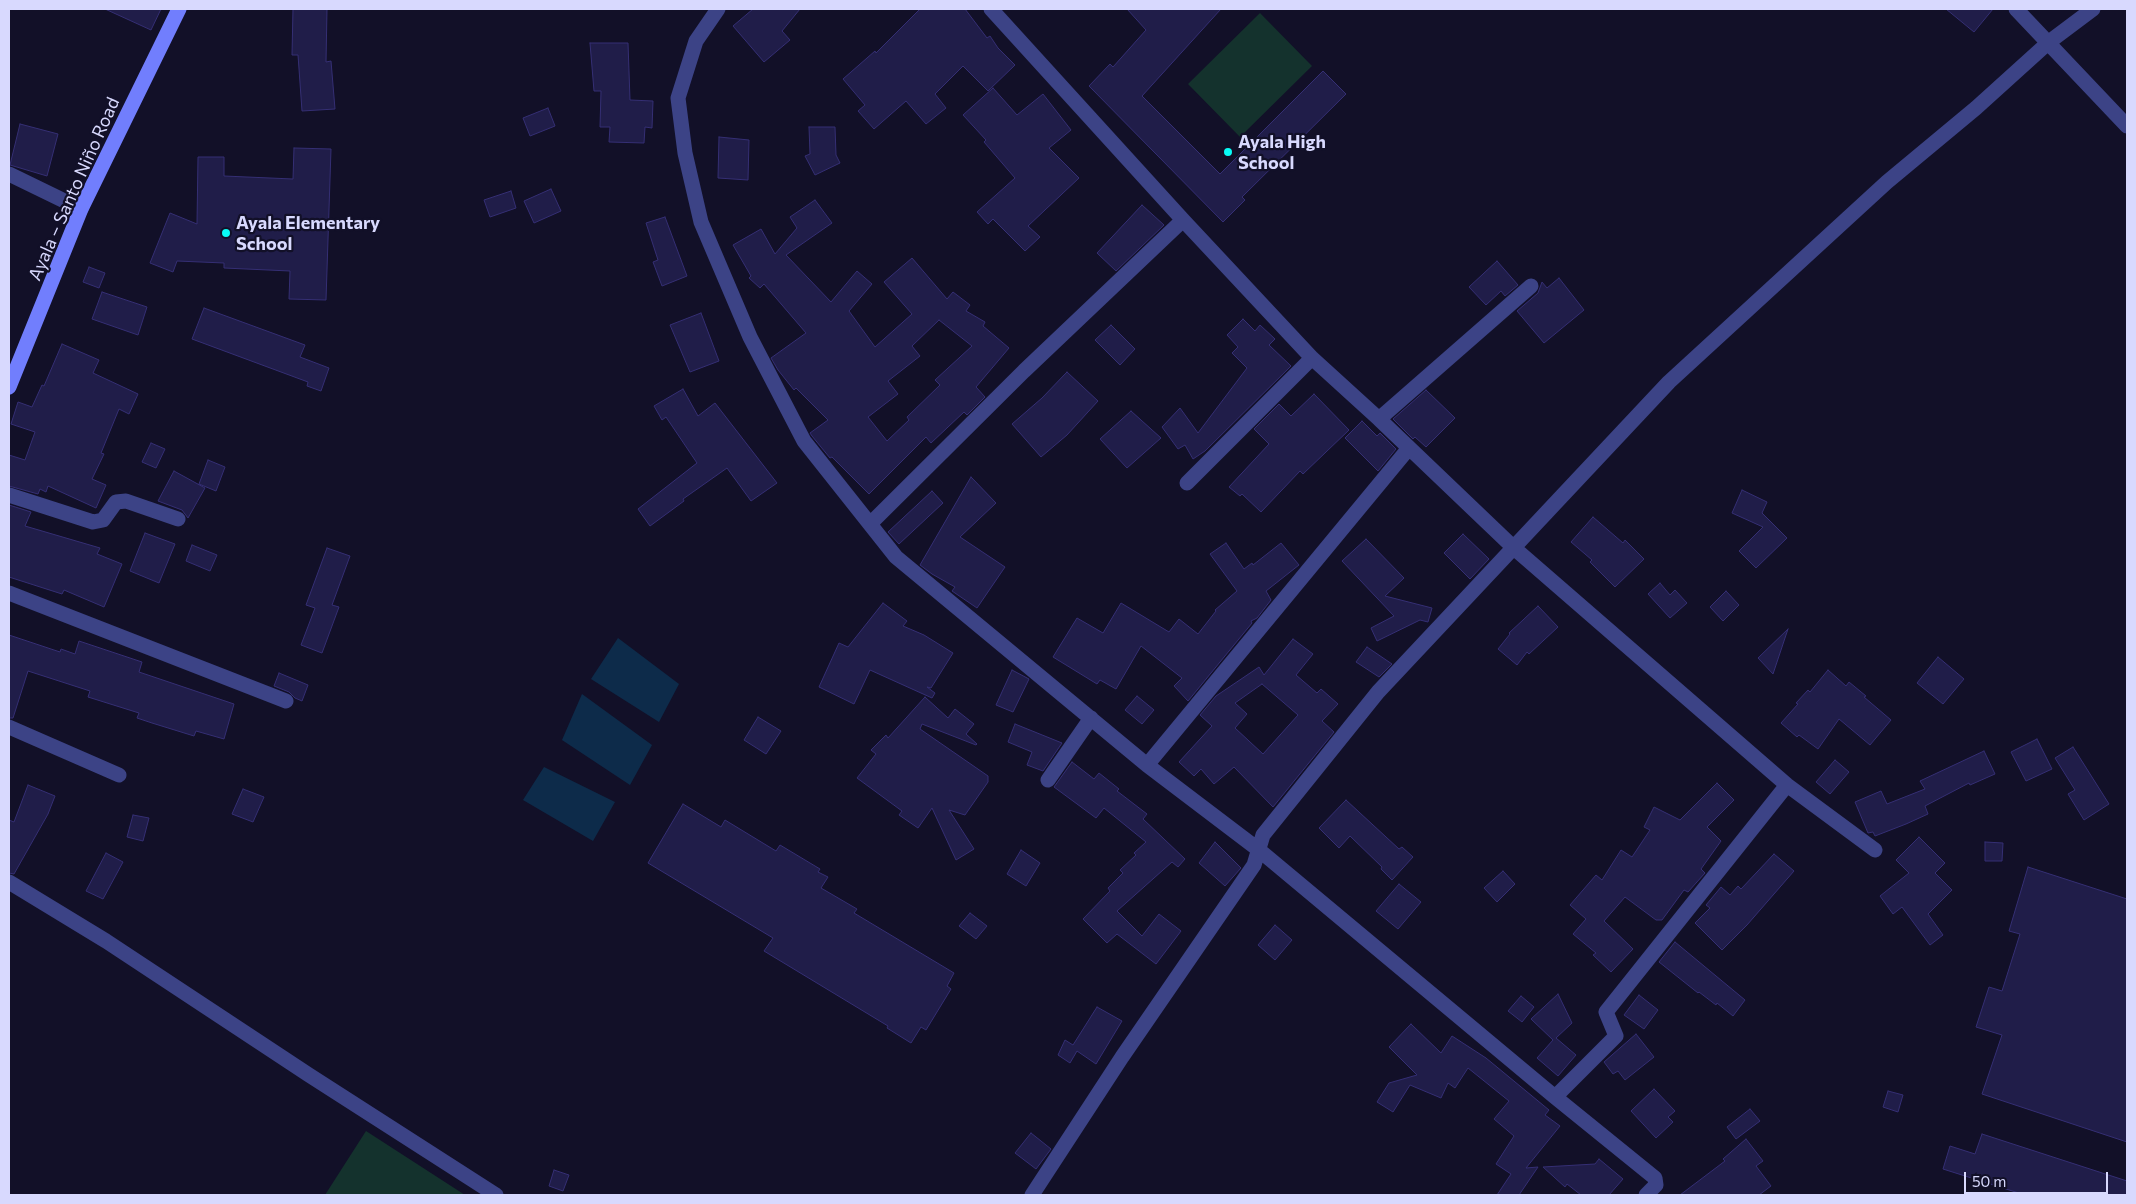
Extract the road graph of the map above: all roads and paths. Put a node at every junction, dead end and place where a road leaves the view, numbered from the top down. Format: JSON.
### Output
{"nodes":[{"id":1,"x":179,"y":9,"type":"edge"},
{"id":2,"x":718,"y":9,"type":"edge"},
{"id":3,"x":991,"y":9,"type":"edge"},
{"id":4,"x":2016,"y":9,"type":"edge"},
{"id":5,"x":2093,"y":9,"type":"edge"},
{"id":6,"x":2049,"y":42,"type":"junction"},
{"id":7,"x":2127,"y":126,"type":"edge"},
{"id":8,"x":9,"y":174,"type":"edge"},
{"id":9,"x":81,"y":209,"type":"junction"},
{"id":10,"x":1183,"y":220,"type":"junction"},
{"id":11,"x":1531,"y":286,"type":"dead end"},
{"id":12,"x":1312,"y":358,"type":"junction"},
{"id":13,"x":9,"y":387,"type":"edge"},
{"id":14,"x":1379,"y":419,"type":"junction"},
{"id":15,"x":1409,"y":448,"type":"junction"},
{"id":16,"x":1187,"y":483,"type":"dead end"},
{"id":17,"x":9,"y":495,"type":"edge"},
{"id":18,"x":178,"y":519,"type":"dead end"},
{"id":19,"x":870,"y":524,"type":"junction"},
{"id":20,"x":1514,"y":548,"type":"junction"},
{"id":21,"x":9,"y":593,"type":"edge"},
{"id":22,"x":286,"y":702,"type":"dead end"},
{"id":23,"x":1090,"y":718,"type":"junction"},
{"id":24,"x":9,"y":727,"type":"edge"},
{"id":25,"x":1147,"y":765,"type":"junction"},
{"id":26,"x":119,"y":775,"type":"dead end"},
{"id":27,"x":1048,"y":780,"type":"dead end"},
{"id":28,"x":1787,"y":785,"type":"junction"},
{"id":29,"x":1260,"y":850,"type":"junction"},
{"id":30,"x":1875,"y":850,"type":"dead end"},
{"id":31,"x":9,"y":882,"type":"edge"},
{"id":32,"x":1555,"y":1097,"type":"junction"},
{"id":33,"x":496,"y":1195,"type":"edge"},
{"id":34,"x":1032,"y":1195,"type":"edge"},
{"id":35,"x":1646,"y":1195,"type":"edge"}],
"edges":[{"from":1,"to":9,"type":"street","name":"Ayala – Santo Niño Road"},
{"from":2,"to":19,"type":"street"},
{"from":3,"to":10,"type":"street"},
{"from":4,"to":6,"type":"street"},
{"from":5,"to":6,"type":"street"},
{"from":6,"to":7,"type":"street"},
{"from":6,"to":20,"type":"street"},
{"from":8,"to":9,"type":"street"},
{"from":9,"to":13,"type":"street","name":"Ayala – Santo Niño Road"},
{"from":10,"to":12,"type":"street"},
{"from":10,"to":19,"type":"street"},
{"from":11,"to":14,"type":"street"},
{"from":12,"to":14,"type":"street"},
{"from":12,"to":16,"type":"street"},
{"from":14,"to":15,"type":"street"},
{"from":15,"to":20,"type":"street"},
{"from":15,"to":25,"type":"street"},
{"from":17,"to":18,"type":"street"},
{"from":19,"to":23,"type":"street"},
{"from":20,"to":28,"type":"street"},
{"from":20,"to":29,"type":"street"},
{"from":21,"to":22,"type":"street"},
{"from":23,"to":25,"type":"street"},
{"from":23,"to":27,"type":"street"},
{"from":24,"to":26,"type":"street"},
{"from":25,"to":29,"type":"street"},
{"from":28,"to":30,"type":"street"},
{"from":28,"to":32,"type":"street"},
{"from":29,"to":32,"type":"street"},
{"from":29,"to":34,"type":"street"},
{"from":31,"to":33,"type":"street"},
{"from":32,"to":35,"type":"street"}]}
